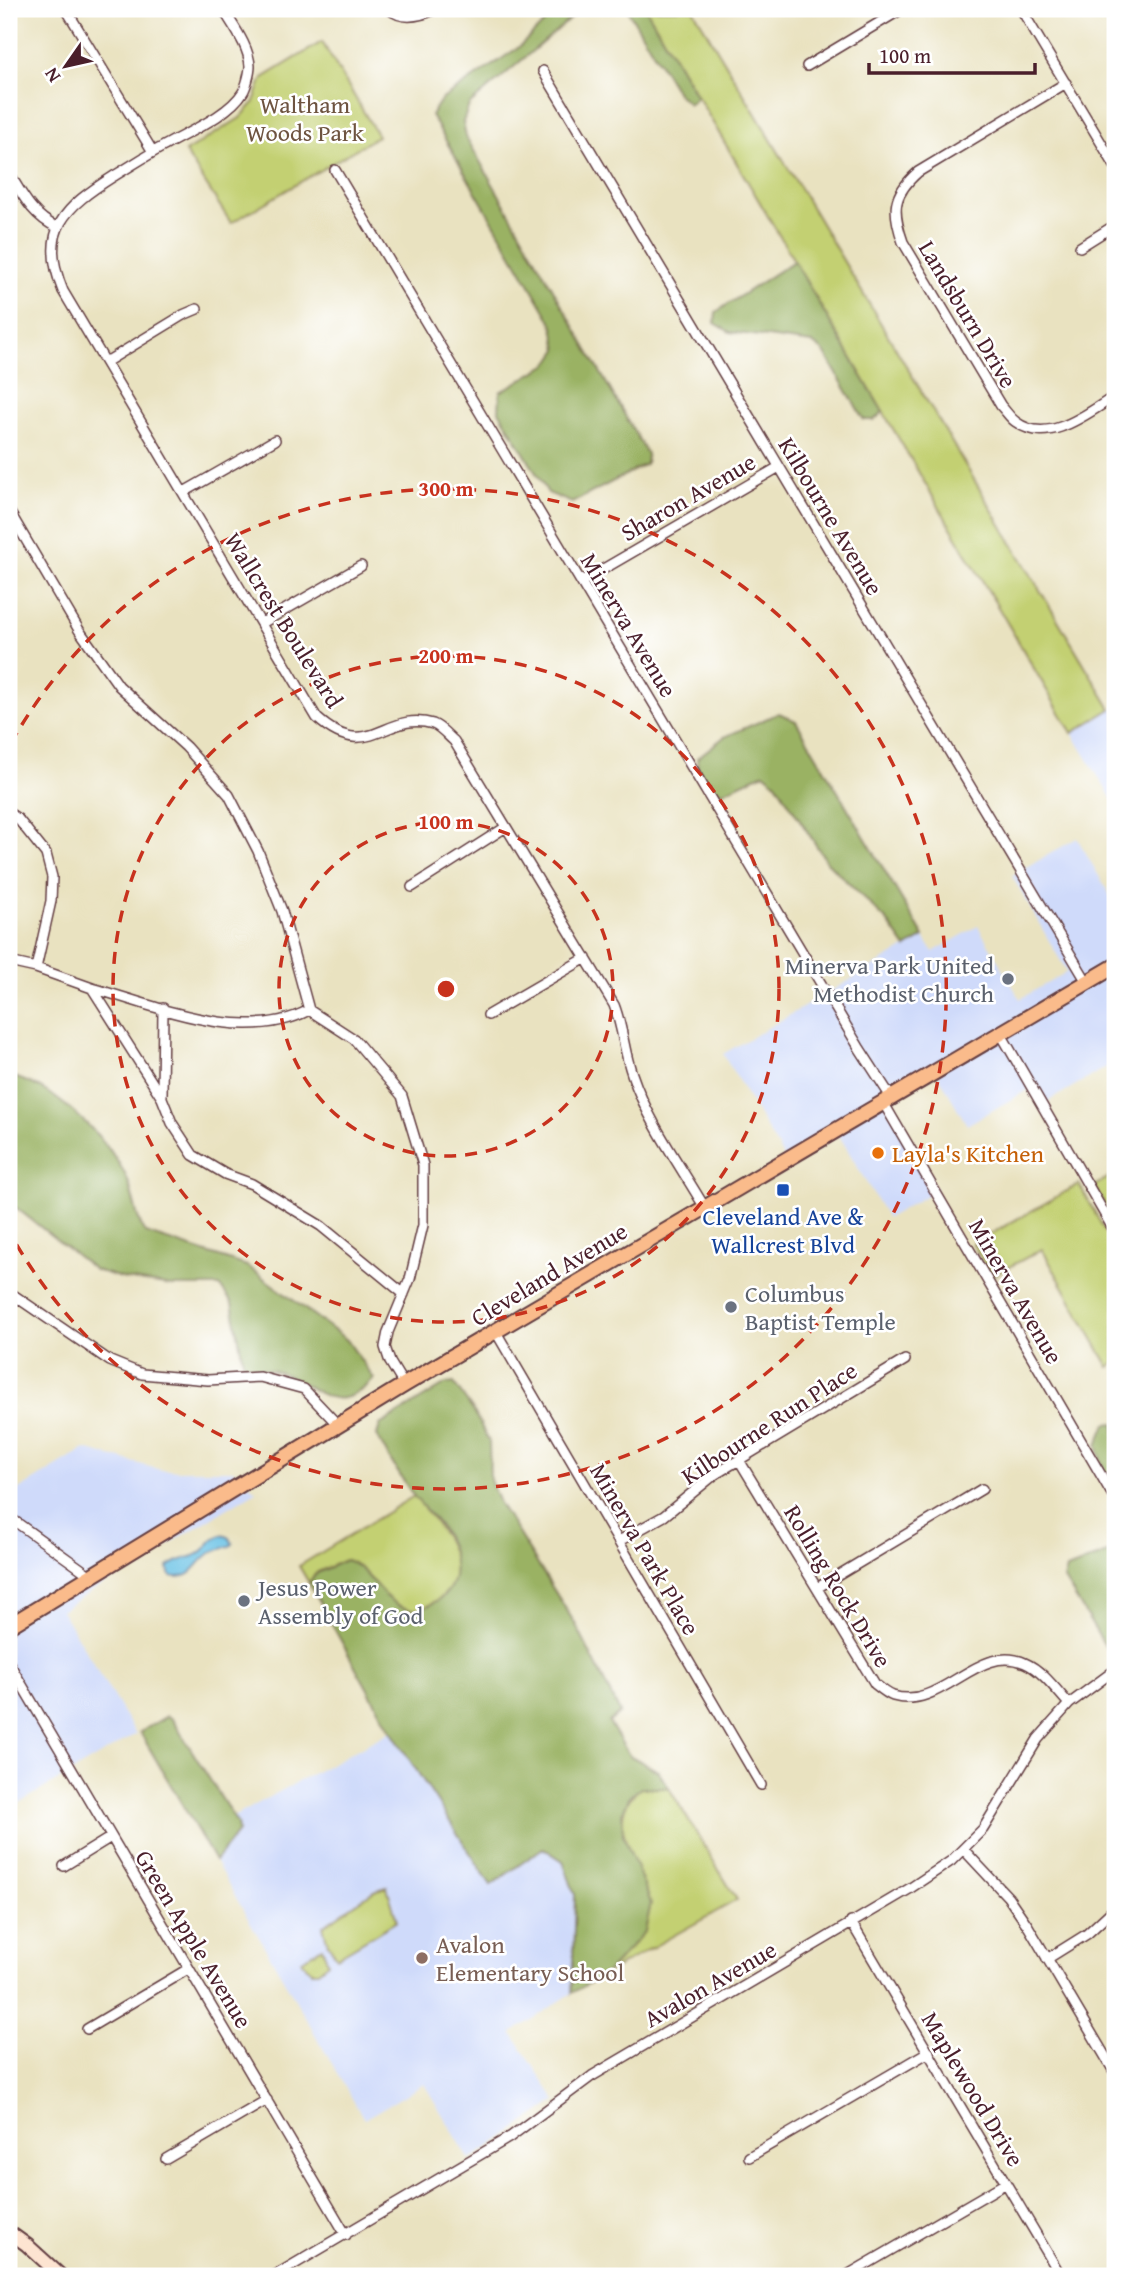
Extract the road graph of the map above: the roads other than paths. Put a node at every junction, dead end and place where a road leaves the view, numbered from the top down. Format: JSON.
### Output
{"nodes":[{"id":1,"x":66,"y":9,"type":"edge"},
{"id":2,"x":223,"y":9,"type":"edge"},
{"id":3,"x":389,"y":9,"type":"edge"},
{"id":4,"x":902,"y":9,"type":"edge"},
{"id":5,"x":1021,"y":9,"type":"edge"},
{"id":6,"x":434,"y":10,"type":"edge"},
{"id":7,"x":807,"y":66,"type":"dead end"},
{"id":8,"x":543,"y":71,"type":"dead end"},
{"id":9,"x":1066,"y":83,"type":"junction"},
{"id":10,"x":153,"y":152,"type":"junction"},
{"id":11,"x":1115,"y":166,"type":"edge"},
{"id":12,"x":335,"y":170,"type":"dead end"},
{"id":13,"x":9,"y":173,"type":"edge"},
{"id":14,"x":1115,"y":225,"type":"edge"},
{"id":15,"x":57,"y":228,"type":"junction"},
{"id":16,"x":1080,"y":247,"type":"dead end"},
{"id":17,"x":197,"y":309,"type":"dead end"},
{"id":18,"x":106,"y":362,"type":"junction"},
{"id":19,"x":1115,"y":396,"type":"edge"},
{"id":20,"x":275,"y":440,"type":"dead end"},
{"id":21,"x":779,"y":467,"type":"junction"},
{"id":22,"x":184,"y":492,"type":"junction"},
{"id":23,"x":9,"y":511,"type":"edge"},
{"id":24,"x":361,"y":566,"type":"dead end"},
{"id":25,"x":581,"y":582,"type":"junction"},
{"id":26,"x":262,"y":623,"type":"junction"},
{"id":27,"x":9,"y":813,"type":"edge"},
{"id":28,"x":506,"y":827,"type":"junction"},
{"id":29,"x":412,"y":887,"type":"dead end"},
{"id":30,"x":586,"y":958,"type":"junction"},
{"id":31,"x":9,"y":962,"type":"edge"},
{"id":32,"x":1115,"y":967,"type":"edge"},
{"id":33,"x":36,"y":968,"type":"junction"},
{"id":34,"x":1087,"y":982,"type":"junction"},
{"id":35,"x":92,"y":988,"type":"junction"},
{"id":36,"x":163,"y":1008,"type":"junction"},
{"id":37,"x":309,"y":1010,"type":"junction"},
{"id":38,"x":488,"y":1015,"type":"dead end"},
{"id":39,"x":1001,"y":1034,"type":"junction"},
{"id":40,"x":162,"y":1098,"type":"junction"},
{"id":41,"x":887,"y":1099,"type":"junction"},
{"id":42,"x":705,"y":1208,"type":"junction"},
{"id":43,"x":1115,"y":1232,"type":"edge"},
{"id":44,"x":9,"y":1292,"type":"edge"},
{"id":45,"x":404,"y":1294,"type":"junction"},
{"id":46,"x":496,"y":1332,"type":"junction"},
{"id":47,"x":905,"y":1360,"type":"dead end"},
{"id":48,"x":404,"y":1385,"type":"junction"},
{"id":49,"x":338,"y":1425,"type":"junction"},
{"id":50,"x":739,"y":1460,"type":"junction"},
{"id":51,"x":982,"y":1489,"type":"dead end"},
{"id":52,"x":1115,"y":1499,"type":"edge"},
{"id":53,"x":9,"y":1517,"type":"edge"},
{"id":54,"x":619,"y":1541,"type":"junction"},
{"id":55,"x":91,"y":1576,"type":"junction"},
{"id":56,"x":817,"y":1588,"type":"junction"},
{"id":57,"x":9,"y":1626,"type":"edge"},
{"id":58,"x":9,"y":1664,"type":"edge"},
{"id":59,"x":1115,"y":1670,"type":"edge"},
{"id":60,"x":1069,"y":1704,"type":"junction"},
{"id":61,"x":761,"y":1785,"type":"dead end"},
{"id":62,"x":111,"y":1837,"type":"junction"},
{"id":63,"x":963,"y":1849,"type":"junction"},
{"id":64,"x":64,"y":1866,"type":"dead end"},
{"id":65,"x":1115,"y":1908,"type":"edge"},
{"id":66,"x":851,"y":1922,"type":"junction"},
{"id":67,"x":1047,"y":1959,"type":"junction"},
{"id":68,"x":188,"y":1969,"type":"junction"},
{"id":69,"x":87,"y":2029,"type":"dead end"},
{"id":70,"x":929,"y":2053,"type":"junction"},
{"id":71,"x":1115,"y":2073,"type":"edge"},
{"id":72,"x":267,"y":2100,"type":"junction"},
{"id":73,"x":748,"y":2157,"type":"dead end"},
{"id":74,"x":166,"y":2160,"type":"dead end"},
{"id":75,"x":1006,"y":2183,"type":"junction"},
{"id":76,"x":9,"y":2232,"type":"edge"},
{"id":77,"x":346,"y":2235,"type":"junction"},
{"id":78,"x":61,"y":2276,"type":"edge"},
{"id":79,"x":274,"y":2276,"type":"edge"},
{"id":80,"x":846,"y":2276,"type":"edge"},
{"id":81,"x":1061,"y":2276,"type":"edge"}],
"edges":[{"from":1,"to":10,"type":"street"},
{"from":2,"to":10,"type":"street"},
{"from":3,"to":6,"type":"street"},
{"from":4,"to":7,"type":"street"},
{"from":5,"to":9,"type":"street"},
{"from":8,"to":21,"type":"street","name":"Kilbourne Avenue"},
{"from":9,"to":11,"type":"street"},
{"from":9,"to":19,"type":"street","name":"Landsburn Drive"},
{"from":10,"to":15,"type":"street"},
{"from":12,"to":25,"type":"street","name":"Minerva Avenue"},
{"from":13,"to":15,"type":"street"},
{"from":14,"to":16,"type":"street"},
{"from":15,"to":18,"type":"street","name":"Wallcrest Boulevard"},
{"from":17,"to":18,"type":"street"},
{"from":18,"to":22,"type":"street","name":"Wallcrest Boulevard"},
{"from":20,"to":22,"type":"street"},
{"from":21,"to":25,"type":"street","name":"Sharon Avenue"},
{"from":21,"to":34,"type":"street","name":"Kilbourne Avenue"},
{"from":22,"to":26,"type":"street","name":"Wallcrest Boulevard"},
{"from":23,"to":37,"type":"street"},
{"from":24,"to":26,"type":"street"},
{"from":25,"to":41,"type":"street","name":"Minerva Avenue"},
{"from":26,"to":28,"type":"street","name":"Wallcrest Boulevard"},
{"from":27,"to":33,"type":"street"},
{"from":28,"to":29,"type":"street"},
{"from":28,"to":30,"type":"street","name":"Wallcrest Boulevard"},
{"from":30,"to":38,"type":"street"},
{"from":30,"to":42,"type":"street","name":"Wallcrest Boulevard"},
{"from":31,"to":33,"type":"street"},
{"from":32,"to":34,"type":"main road","name":"Cleveland Avenue"},
{"from":33,"to":35,"type":"street"},
{"from":34,"to":39,"type":"main road","name":"Cleveland Avenue"},
{"from":35,"to":36,"type":"street"},
{"from":35,"to":40,"type":"street"},
{"from":36,"to":37,"type":"street"},
{"from":36,"to":40,"type":"street"},
{"from":37,"to":45,"type":"street"},
{"from":39,"to":41,"type":"main road","name":"Cleveland Avenue"},
{"from":39,"to":43,"type":"street"},
{"from":40,"to":45,"type":"street"},
{"from":41,"to":42,"type":"main road","name":"Cleveland Avenue"},
{"from":41,"to":52,"type":"street","name":"Minerva Avenue"},
{"from":42,"to":46,"type":"main road","name":"Cleveland Avenue"},
{"from":44,"to":49,"type":"street"},
{"from":45,"to":48,"type":"street"},
{"from":46,"to":48,"type":"main road","name":"Cleveland Avenue"},
{"from":46,"to":54,"type":"street","name":"Minerva Park Place"},
{"from":47,"to":50,"type":"street","name":"Kilbourne Run Place"},
{"from":48,"to":49,"type":"main road","name":"Cleveland Avenue"},
{"from":49,"to":55,"type":"main road","name":"Cleveland Avenue"},
{"from":50,"to":54,"type":"street","name":"Kilbourne Run Place"},
{"from":50,"to":56,"type":"street","name":"Rolling Rock Drive"},
{"from":51,"to":56,"type":"street"},
{"from":53,"to":55,"type":"street"},
{"from":54,"to":61,"type":"street","name":"Minerva Park Place"},
{"from":55,"to":57,"type":"main road","name":"Cleveland Avenue"},
{"from":56,"to":60,"type":"street","name":"Rolling Rock Drive"},
{"from":58,"to":62,"type":"street","name":"Green Apple Avenue"},
{"from":59,"to":60,"type":"street","name":"Avalon Avenue"},
{"from":60,"to":63,"type":"street","name":"Avalon Avenue"},
{"from":62,"to":64,"type":"street"},
{"from":62,"to":68,"type":"street","name":"Green Apple Avenue"},
{"from":63,"to":66,"type":"street","name":"Avalon Avenue"},
{"from":63,"to":67,"type":"street"},
{"from":65,"to":67,"type":"street"},
{"from":66,"to":70,"type":"street","name":"Maplewood Drive"},
{"from":66,"to":77,"type":"street","name":"Avalon Avenue"},
{"from":67,"to":71,"type":"street"},
{"from":68,"to":69,"type":"street"},
{"from":68,"to":72,"type":"street","name":"Green Apple Avenue"},
{"from":70,"to":73,"type":"street"},
{"from":70,"to":75,"type":"street","name":"Maplewood Drive"},
{"from":72,"to":74,"type":"street"},
{"from":72,"to":77,"type":"street","name":"Green Apple Avenue"},
{"from":75,"to":80,"type":"street"},
{"from":75,"to":81,"type":"street","name":"Maplewood Drive"},
{"from":76,"to":78,"type":"street"},
{"from":77,"to":79,"type":"street","name":"Avalon Avenue"}]}
